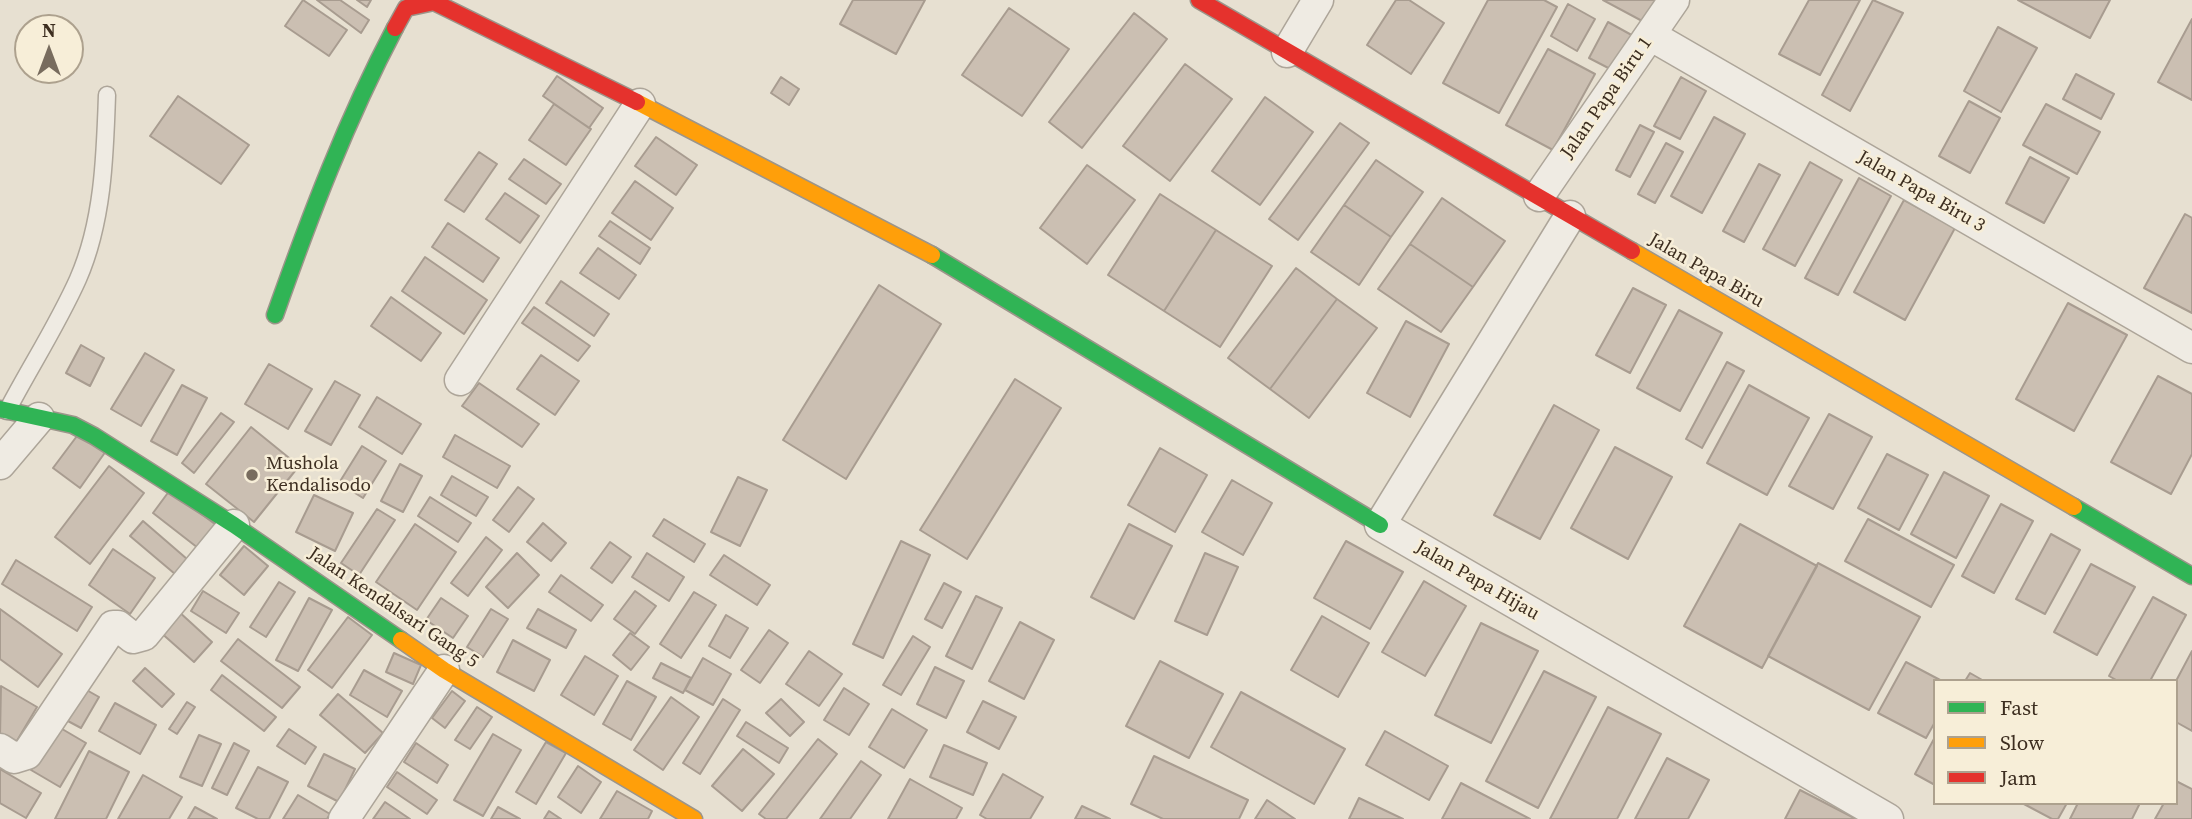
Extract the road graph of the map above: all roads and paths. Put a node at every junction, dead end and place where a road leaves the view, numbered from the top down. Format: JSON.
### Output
{"nodes":[{"id":1,"x":1199,"y":0,"type":"edge"},
{"id":2,"x":1318,"y":0,"type":"edge"},
{"id":3,"x":1674,"y":0,"type":"edge"},
{"id":4,"x":1650,"y":35,"type":"junction"},
{"id":5,"x":1287,"y":52,"type":"junction"},
{"id":6,"x":107,"y":95,"type":"dead end"},
{"id":7,"x":640,"y":104,"type":"junction"},
{"id":8,"x":1539,"y":196,"type":"junction"},
{"id":9,"x":1570,"y":216,"type":"junction"},
{"id":10,"x":275,"y":315,"type":"dead end"},
{"id":11,"x":2192,"y":348,"type":"edge"},
{"id":12,"x":460,"y":380,"type":"dead end"},
{"id":13,"x":3,"y":410,"type":"edge"},
{"id":14,"x":39,"y":418,"type":"junction"},
{"id":15,"x":0,"y":464,"type":"edge"},
{"id":16,"x":234,"y":525,"type":"junction"},
{"id":17,"x":1380,"y":525,"type":"junction"},
{"id":18,"x":2192,"y":576,"type":"edge"},
{"id":19,"x":444,"y":670,"type":"junction"},
{"id":20,"x":0,"y":749,"type":"edge"},
{"id":21,"x":344,"y":819,"type":"edge"},
{"id":22,"x":694,"y":819,"type":"edge"},
{"id":23,"x":1888,"y":819,"type":"edge"}],
"edges":[{"from":1,"to":5,"type":"street","name":"Jalan Papa Biru"},
{"from":2,"to":5,"type":"street"},
{"from":3,"to":4,"type":"street","name":"Jalan Papa Biru 1"},
{"from":4,"to":8,"type":"street","name":"Jalan Papa Biru 1"},
{"from":4,"to":11,"type":"street","name":"Jalan Papa Biru 3"},
{"from":5,"to":8,"type":"street","name":"Jalan Papa Biru"},
{"from":6,"to":13,"type":"lane"},
{"from":7,"to":10,"type":"street"},
{"from":7,"to":12,"type":"street"},
{"from":7,"to":17,"type":"street"},
{"from":8,"to":9,"type":"street","name":"Jalan Papa Biru"},
{"from":9,"to":17,"type":"street"},
{"from":9,"to":18,"type":"street","name":"Jalan Papa Biru"},
{"from":13,"to":14,"type":"street"},
{"from":14,"to":15,"type":"street"},
{"from":14,"to":16,"type":"street","name":"Jalan Kendalsari Gang 5"},
{"from":16,"to":19,"type":"street","name":"Jalan Kendalsari Gang 5"},
{"from":16,"to":20,"type":"street"},
{"from":17,"to":23,"type":"street","name":"Jalan Papa Hijau"},
{"from":19,"to":21,"type":"street"},
{"from":19,"to":22,"type":"street","name":"Jalan Kendalsari Gang 5"}]}
